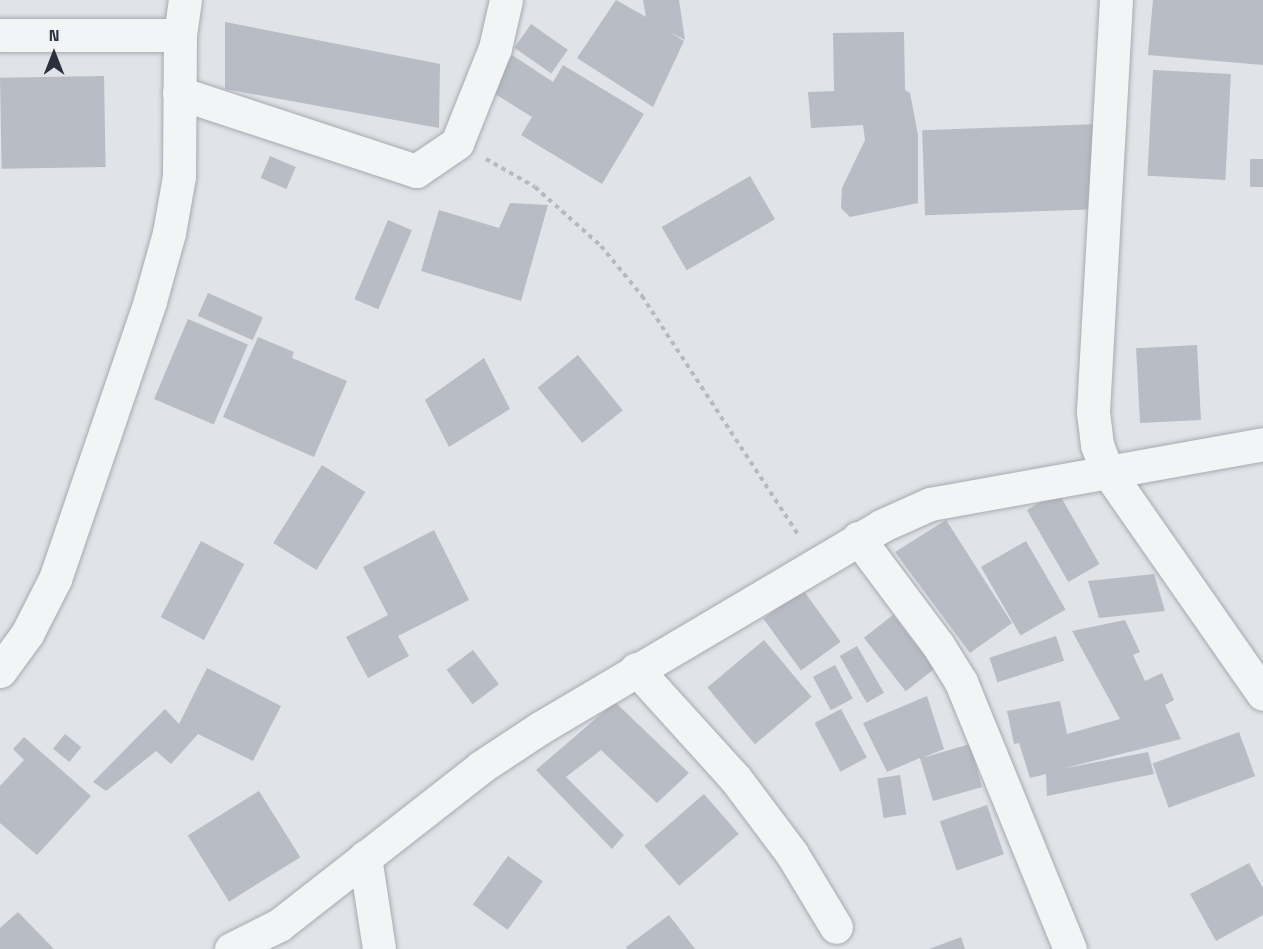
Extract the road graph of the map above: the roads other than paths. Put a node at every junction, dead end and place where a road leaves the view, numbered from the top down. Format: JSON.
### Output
{"nodes":[{"id":1,"x":185,"y":0,"type":"edge"},
{"id":2,"x":507,"y":0,"type":"edge"},
{"id":3,"x":1116,"y":0,"type":"edge"},
{"id":4,"x":0,"y":35,"type":"edge"},
{"id":5,"x":180,"y":35,"type":"junction"},
{"id":6,"x":179,"y":93,"type":"junction"},
{"id":7,"x":1263,"y":444,"type":"edge"},
{"id":8,"x":1106,"y":470,"type":"junction"},
{"id":9,"x":858,"y":538,"type":"junction"},
{"id":10,"x":636,"y":669,"type":"junction"},
{"id":11,"x":0,"y":671,"type":"edge"},
{"id":12,"x":1263,"y":694,"type":"edge"},
{"id":13,"x":365,"y":857,"type":"junction"},
{"id":14,"x":836,"y":927,"type":"dead end"},
{"id":15,"x":231,"y":949,"type":"edge"},
{"id":16,"x":379,"y":949,"type":"edge"},
{"id":17,"x":1070,"y":949,"type":"edge"}],
"edges":[{"from":1,"to":5,"type":"street"},
{"from":2,"to":6,"type":"street"},
{"from":3,"to":8,"type":"street"},
{"from":4,"to":5,"type":"street"},
{"from":5,"to":6,"type":"street"},
{"from":6,"to":11,"type":"street"},
{"from":7,"to":8,"type":"street"},
{"from":8,"to":9,"type":"street"},
{"from":8,"to":12,"type":"street"},
{"from":9,"to":10,"type":"street"},
{"from":9,"to":17,"type":"street"},
{"from":10,"to":13,"type":"street"},
{"from":10,"to":14,"type":"street"},
{"from":13,"to":15,"type":"street"},
{"from":13,"to":16,"type":"street"}]}
